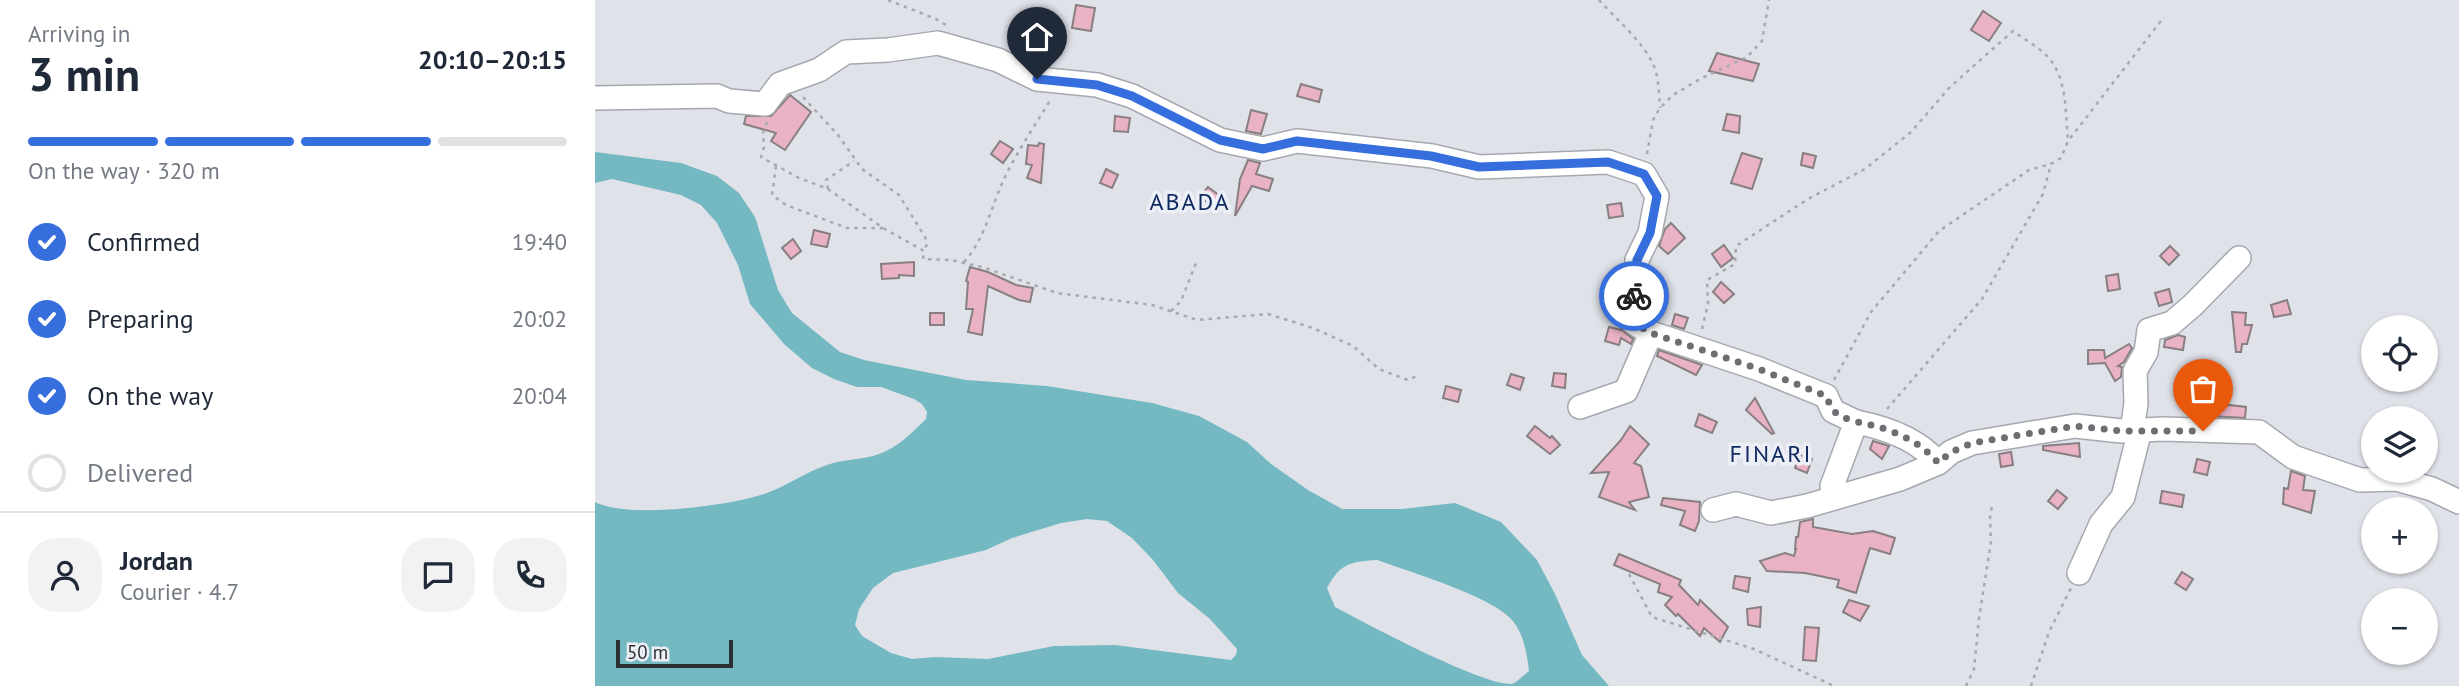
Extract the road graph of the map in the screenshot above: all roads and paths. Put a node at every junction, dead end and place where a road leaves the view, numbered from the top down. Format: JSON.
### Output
{"nodes":[{"id":1,"x":1599,"y":0,"type":"edge"},
{"id":2,"x":1769,"y":0,"type":"edge"},
{"id":3,"x":2164,"y":17,"type":"dead end"},
{"id":4,"x":1061,"y":81,"type":"junction"},
{"id":5,"x":785,"y":82,"type":"junction"},
{"id":6,"x":595,"y":98,"type":"edge"},
{"id":7,"x":765,"y":104,"type":"junction"},
{"id":8,"x":1660,"y":108,"type":"junction"},
{"id":9,"x":2068,"y":141,"type":"junction"},
{"id":10,"x":855,"y":160,"type":"junction"},
{"id":11,"x":2051,"y":164,"type":"junction"},
{"id":12,"x":776,"y":166,"type":"junction"},
{"id":13,"x":1644,"y":174,"type":"junction"},
{"id":14,"x":828,"y":189,"type":"junction"},
{"id":15,"x":883,"y":228,"type":"junction"},
{"id":16,"x":924,"y":251,"type":"junction"},
{"id":17,"x":2239,"y":258,"type":"dead end"},
{"id":18,"x":964,"y":263,"type":"junction"},
{"id":19,"x":1196,"y":263,"type":"dead end"},
{"id":20,"x":1171,"y":311,"type":"junction"},
{"id":21,"x":1651,"y":333,"type":"junction"},
{"id":22,"x":1688,"y":344,"type":"junction"},
{"id":23,"x":1417,"y":376,"type":"dead end"},
{"id":24,"x":1826,"y":396,"type":"junction"},
{"id":25,"x":1580,"y":407,"type":"dead end"},
{"id":26,"x":1864,"y":424,"type":"junction"},
{"id":27,"x":2136,"y":431,"type":"junction"},
{"id":28,"x":1938,"y":463,"type":"junction"},
{"id":29,"x":1834,"y":498,"type":"junction"},
{"id":30,"x":2459,"y":502,"type":"edge"},
{"id":31,"x":1992,"y":506,"type":"dead end"},
{"id":32,"x":1713,"y":510,"type":"dead end"},
{"id":33,"x":2079,"y":573,"type":"joint"},
{"id":34,"x":1629,"y":574,"type":"dead end"},
{"id":35,"x":1834,"y":686,"type":"edge"},
{"id":36,"x":1966,"y":686,"type":"edge"},
{"id":37,"x":2031,"y":686,"type":"edge"}],
"edges":[{"from":1,"to":8,"type":"path"},
{"from":2,"to":8,"type":"path"},
{"from":3,"to":9,"type":"path"},
{"from":4,"to":5,"type":"street"},
{"from":4,"to":13,"type":"street"},
{"from":4,"to":18,"type":"path"},
{"from":5,"to":7,"type":"street"},
{"from":5,"to":10,"type":"path"},
{"from":6,"to":7,"type":"street"},
{"from":7,"to":12,"type":"path"},
{"from":8,"to":13,"type":"path"},
{"from":9,"to":11,"type":"path"},
{"from":9,"to":22,"type":"path"},
{"from":10,"to":14,"type":"path"},
{"from":10,"to":16,"type":"path"},
{"from":11,"to":24,"type":"path"},
{"from":11,"to":26,"type":"path"},
{"from":12,"to":14,"type":"path"},
{"from":12,"to":15,"type":"path"},
{"from":13,"to":21,"type":"street"},
{"from":14,"to":15,"type":"path"},
{"from":15,"to":16,"type":"path"},
{"from":16,"to":18,"type":"path"},
{"from":17,"to":27,"type":"street"},
{"from":18,"to":20,"type":"path"},
{"from":19,"to":20,"type":"path"},
{"from":20,"to":23,"type":"path"},
{"from":21,"to":22,"type":"street"},
{"from":21,"to":25,"type":"street"},
{"from":22,"to":24,"type":"street"},
{"from":24,"to":26,"type":"street"},
{"from":26,"to":28,"type":"street"},
{"from":26,"to":29,"type":"street"},
{"from":27,"to":28,"type":"street"},
{"from":27,"to":30,"type":"street"},
{"from":27,"to":33,"type":"street"},
{"from":28,"to":29,"type":"street"},
{"from":29,"to":32,"type":"street"},
{"from":31,"to":36,"type":"path"},
{"from":33,"to":37,"type":"path"},
{"from":34,"to":35,"type":"path"}]}
